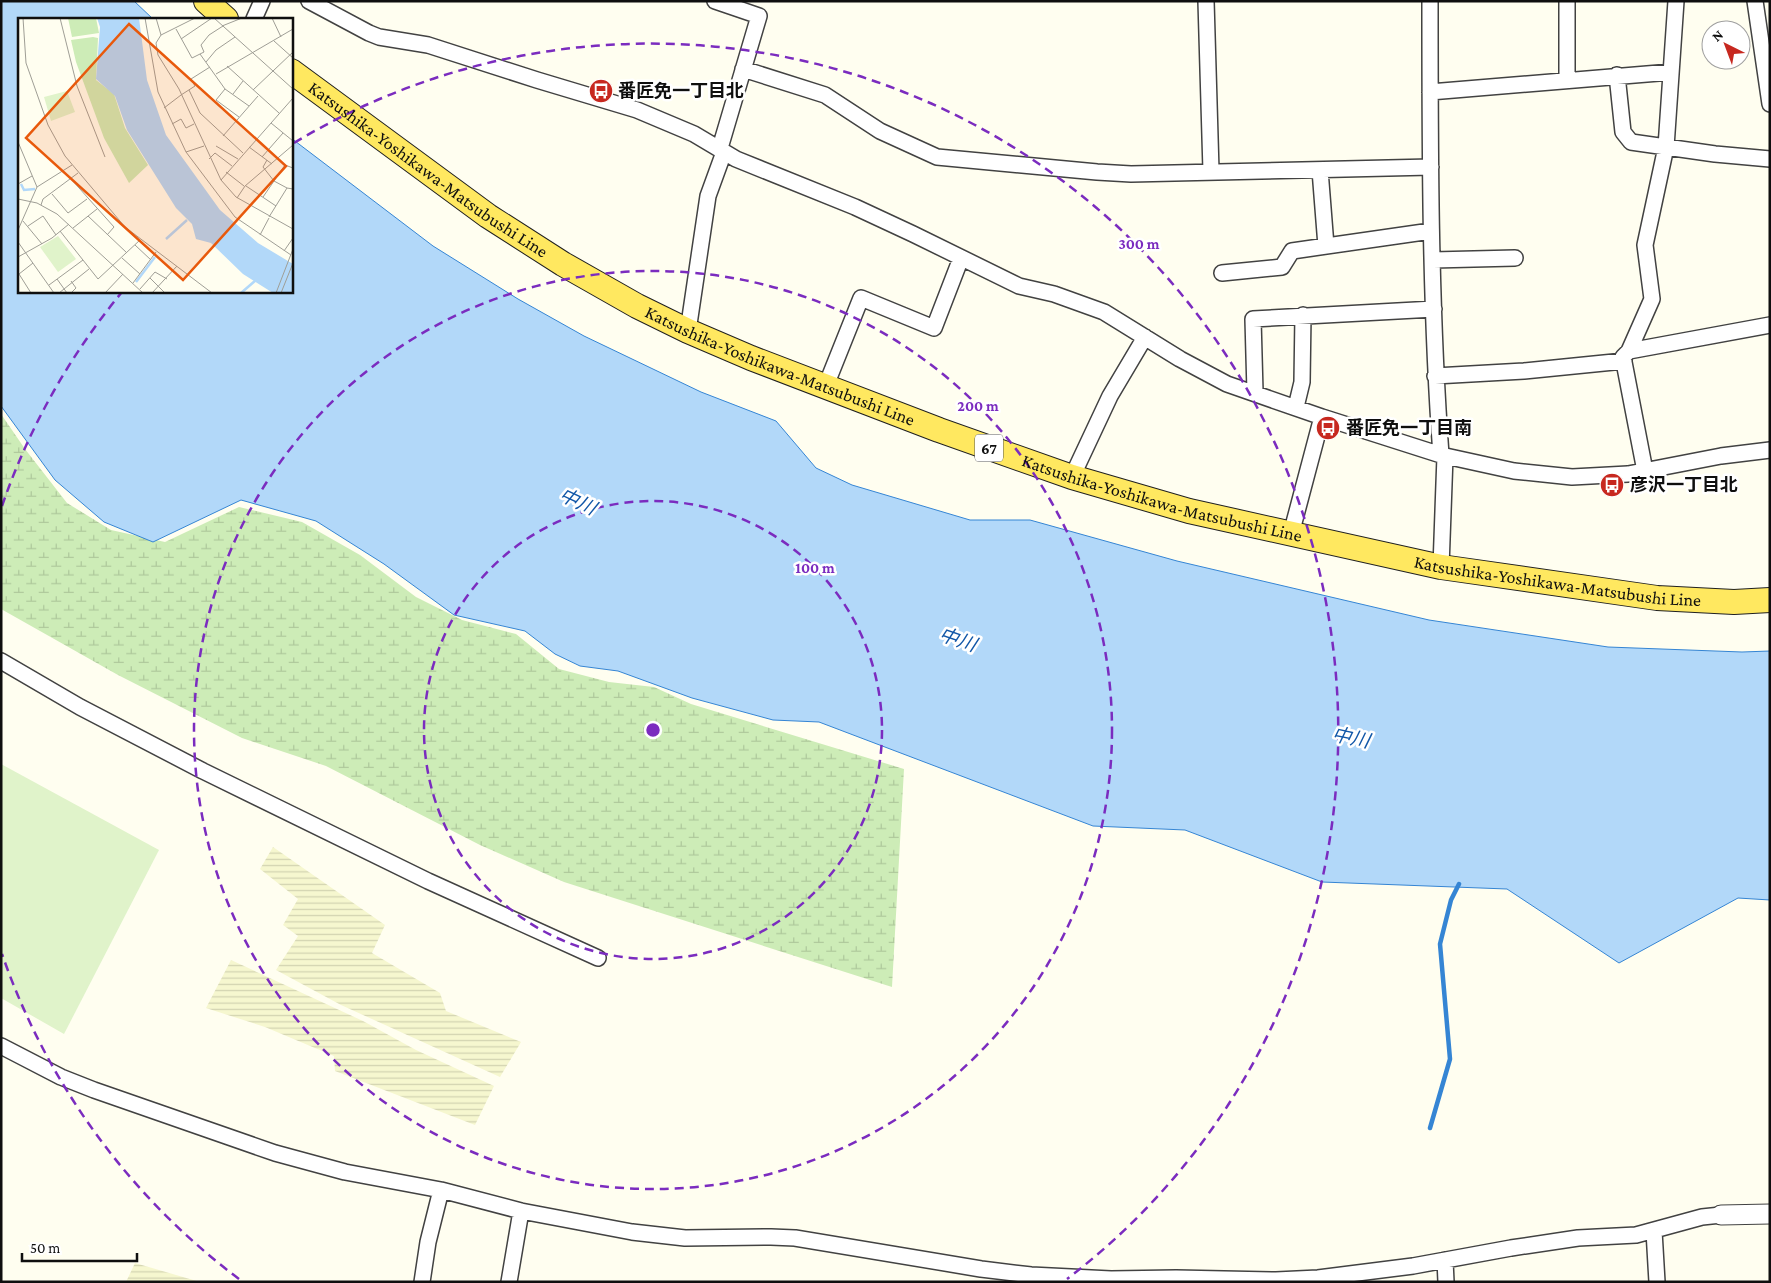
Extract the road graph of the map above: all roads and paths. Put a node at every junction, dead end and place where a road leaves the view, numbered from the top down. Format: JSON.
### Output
{"nodes":[{"id":1,"x":206,"y":1,"type":"edge"},
{"id":2,"x":262,"y":1,"type":"edge"},
{"id":3,"x":309,"y":1,"type":"edge"},
{"id":4,"x":715,"y":1,"type":"edge"},
{"id":5,"x":1206,"y":1,"type":"edge"},
{"id":6,"x":1430,"y":1,"type":"edge"},
{"id":7,"x":1567,"y":1,"type":"edge"},
{"id":8,"x":1676,"y":1,"type":"edge"},
{"id":9,"x":1755,"y":1,"type":"edge"},
{"id":10,"x":225,"y":18,"type":"edge"},
{"id":11,"x":254,"y":18,"type":"edge"},
{"id":12,"x":743,"y":69,"type":"junction"},
{"id":13,"x":292,"y":72,"type":"edge"},
{"id":14,"x":1671,"y":72,"type":"junction"},
{"id":15,"x":1616,"y":75,"type":"junction"},
{"id":16,"x":1567,"y":80,"type":"junction"},
{"id":17,"x":1430,"y":92,"type":"junction"},
{"id":18,"x":1770,"y":104,"type":"edge"},
{"id":19,"x":1666,"y":147,"type":"junction"},
{"id":20,"x":722,"y":150,"type":"junction"},
{"id":21,"x":1770,"y":159,"type":"edge"},
{"id":22,"x":1431,"y":167,"type":"junction"},
{"id":23,"x":1320,"y":170,"type":"junction"},
{"id":24,"x":1211,"y":171,"type":"junction"},
{"id":25,"x":1431,"y":230,"type":"junction"},
{"id":26,"x":1326,"y":246,"type":"junction"},
{"id":27,"x":961,"y":258,"type":"junction"},
{"id":28,"x":1515,"y":258,"type":"dead end"},
{"id":29,"x":1433,"y":260,"type":"junction"},
{"id":30,"x":1222,"y":273,"type":"dead end"},
{"id":31,"x":1434,"y":309,"type":"junction"},
{"id":32,"x":1303,"y":315,"type":"junction"},
{"id":33,"x":1770,"y":325,"type":"edge"},
{"id":34,"x":688,"y":331,"type":"junction"},
{"id":35,"x":1146,"y":337,"type":"junction"},
{"id":36,"x":1626,"y":356,"type":"junction"},
{"id":37,"x":1435,"y":376,"type":"junction"},
{"id":38,"x":825,"y":388,"type":"junction"},
{"id":39,"x":1255,"y":392,"type":"junction"},
{"id":40,"x":1296,"y":407,"type":"junction"},
{"id":41,"x":1322,"y":417,"type":"junction"},
{"id":42,"x":1770,"y":450,"type":"edge"},
{"id":43,"x":1443,"y":456,"type":"junction"},
{"id":44,"x":1645,"y":471,"type":"junction"},
{"id":45,"x":1072,"y":477,"type":"junction"},
{"id":46,"x":1291,"y":534,"type":"junction"},
{"id":47,"x":1441,"y":566,"type":"junction"},
{"id":48,"x":1770,"y":600,"type":"edge"},
{"id":49,"x":1,"y":661,"type":"edge"},
{"id":50,"x":598,"y":958,"type":"dead end"},
{"id":51,"x":1,"y":1046,"type":"edge"},
{"id":52,"x":442,"y":1190,"type":"junction"},
{"id":53,"x":521,"y":1211,"type":"junction"},
{"id":54,"x":1770,"y":1214,"type":"edge"},
{"id":55,"x":1721,"y":1215,"type":"joint"},
{"id":56,"x":1654,"y":1231,"type":"junction"},
{"id":57,"x":1445,"y":1260,"type":"junction"},
{"id":58,"x":1276,"y":1281,"type":"edge"},
{"id":59,"x":422,"y":1282,"type":"edge"},
{"id":60,"x":509,"y":1282,"type":"edge"},
{"id":61,"x":1446,"y":1282,"type":"edge"},
{"id":62,"x":1657,"y":1282,"type":"edge"}],
"edges":[{"from":1,"to":10,"type":"main road"},
{"from":2,"to":11,"type":"street"},
{"from":3,"to":20,"type":"street"},
{"from":4,"to":12,"type":"street"},
{"from":5,"to":24,"type":"street"},
{"from":6,"to":17,"type":"street"},
{"from":7,"to":16,"type":"street"},
{"from":8,"to":14,"type":"street"},
{"from":9,"to":18,"type":"street"},
{"from":12,"to":20,"type":"street"},
{"from":12,"to":24,"type":"street"},
{"from":13,"to":34,"type":"main road","name":"Katsushika-Yoshikawa-Matsubushi Line","number":"67"},
{"from":14,"to":15,"type":"street"},
{"from":14,"to":19,"type":"street"},
{"from":15,"to":16,"type":"street"},
{"from":15,"to":19,"type":"street"},
{"from":16,"to":17,"type":"street"},
{"from":17,"to":22,"type":"street"},
{"from":19,"to":21,"type":"street"},
{"from":19,"to":36,"type":"street"},
{"from":20,"to":27,"type":"street"},
{"from":20,"to":34,"type":"street"},
{"from":22,"to":23,"type":"street"},
{"from":22,"to":25,"type":"street"},
{"from":23,"to":24,"type":"street"},
{"from":23,"to":26,"type":"street"},
{"from":25,"to":26,"type":"street"},
{"from":25,"to":29,"type":"street"},
{"from":26,"to":30,"type":"street"},
{"from":27,"to":35,"type":"street"},
{"from":27,"to":38,"type":"street"},
{"from":28,"to":29,"type":"street"},
{"from":29,"to":31,"type":"street"},
{"from":31,"to":32,"type":"street"},
{"from":31,"to":37,"type":"street"},
{"from":32,"to":39,"type":"street"},
{"from":32,"to":40,"type":"street"},
{"from":33,"to":36,"type":"street"},
{"from":34,"to":38,"type":"main road","name":"Katsushika-Yoshikawa-Matsubushi Line","number":"67"},
{"from":35,"to":39,"type":"street"},
{"from":35,"to":45,"type":"street"},
{"from":36,"to":37,"type":"street"},
{"from":36,"to":44,"type":"street"},
{"from":37,"to":43,"type":"street"},
{"from":38,"to":45,"type":"main road","name":"Katsushika-Yoshikawa-Matsubushi Line","number":"67"},
{"from":39,"to":40,"type":"street"},
{"from":40,"to":41,"type":"street"},
{"from":41,"to":43,"type":"street"},
{"from":41,"to":46,"type":"street"},
{"from":42,"to":44,"type":"street"},
{"from":43,"to":44,"type":"street"},
{"from":43,"to":47,"type":"street"},
{"from":45,"to":46,"type":"main road","name":"Katsushika-Yoshikawa-Matsubushi Line","number":"67"},
{"from":46,"to":47,"type":"main road","name":"Katsushika-Yoshikawa-Matsubushi Line","number":"67"},
{"from":47,"to":48,"type":"main road","name":"Katsushika-Yoshikawa-Matsubushi Line","number":"67"},
{"from":49,"to":50,"type":"street"},
{"from":51,"to":52,"type":"street"},
{"from":52,"to":53,"type":"street"},
{"from":52,"to":59,"type":"street"},
{"from":53,"to":58,"type":"street"},
{"from":53,"to":60,"type":"street"},
{"from":54,"to":55,"type":"street"},
{"from":55,"to":56,"type":"street"},
{"from":56,"to":57,"type":"street"},
{"from":56,"to":62,"type":"street"},
{"from":57,"to":58,"type":"street"},
{"from":57,"to":61,"type":"street"}]}
